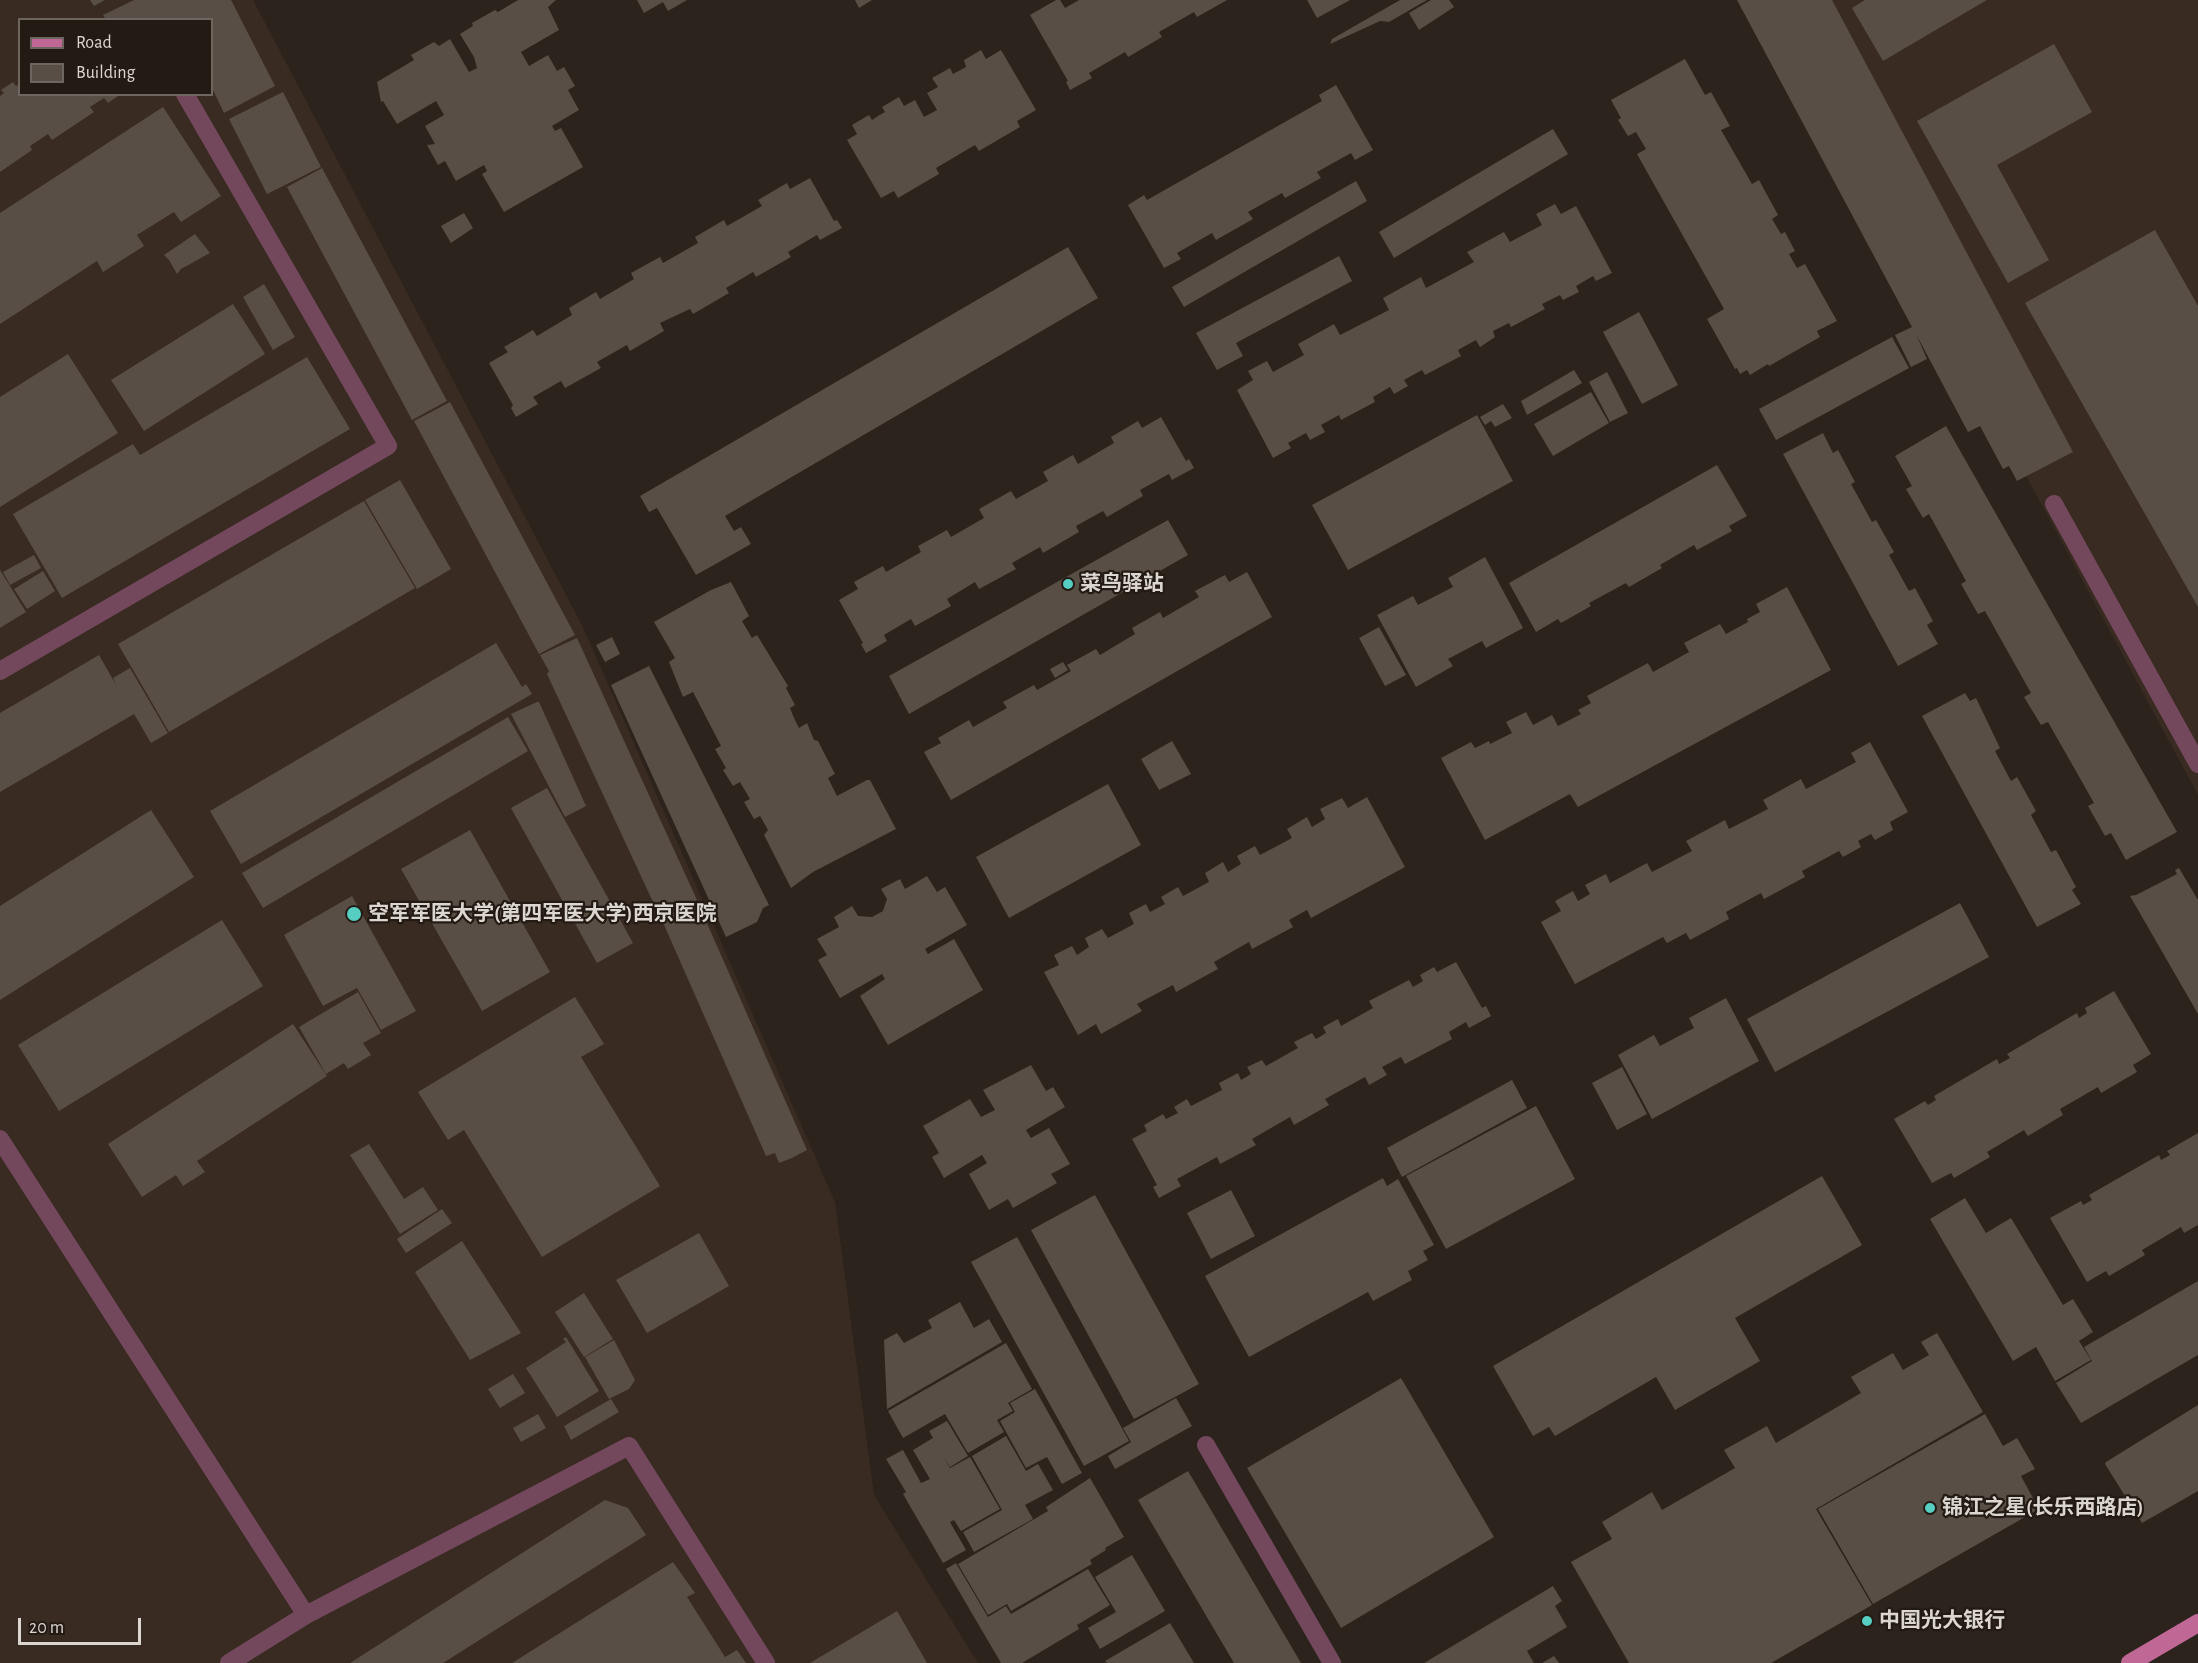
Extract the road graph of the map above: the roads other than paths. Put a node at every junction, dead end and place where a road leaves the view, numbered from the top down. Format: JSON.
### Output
{"nodes":[{"id":1,"x":186,"y":96,"type":"edge"},
{"id":2,"x":2054,"y":504,"type":"dead end"},
{"id":3,"x":0,"y":671,"type":"edge"},
{"id":4,"x":2198,"y":764,"type":"edge"},
{"id":5,"x":0,"y":1139,"type":"edge"},
{"id":6,"x":1206,"y":1445,"type":"dead end"},
{"id":7,"x":306,"y":1615,"type":"junction"},
{"id":8,"x":2198,"y":1623,"type":"edge"},
{"id":9,"x":229,"y":1663,"type":"edge"},
{"id":10,"x":766,"y":1663,"type":"edge"},
{"id":11,"x":1332,"y":1663,"type":"edge"},
{"id":12,"x":2130,"y":1663,"type":"edge"}],
"edges":[{"from":1,"to":3,"type":"street"},
{"from":2,"to":4,"type":"street"},
{"from":5,"to":7,"type":"street"},
{"from":6,"to":11,"type":"street"},
{"from":7,"to":9,"type":"street"},
{"from":7,"to":10,"type":"street"},
{"from":8,"to":12,"type":"main road"}]}
